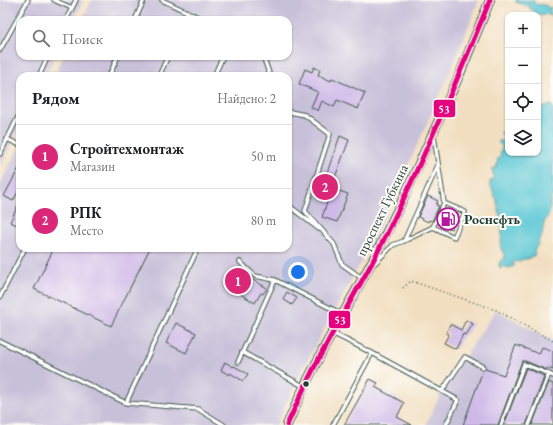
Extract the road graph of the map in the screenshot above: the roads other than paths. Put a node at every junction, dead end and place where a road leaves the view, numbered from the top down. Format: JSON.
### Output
{"nodes":[{"id":1,"x":28,"y":0,"type":"edge"},
{"id":2,"x":54,"y":0,"type":"edge"},
{"id":3,"x":76,"y":0,"type":"edge"},
{"id":4,"x":144,"y":0,"type":"edge"},
{"id":5,"x":162,"y":0,"type":"edge"},
{"id":6,"x":490,"y":0,"type":"edge"},
{"id":7,"x":72,"y":8,"type":"junction"},
{"id":8,"x":188,"y":12,"type":"junction"},
{"id":9,"x":19,"y":16,"type":"edge"},
{"id":10,"x":68,"y":16,"type":"edge"},
{"id":11,"x":137,"y":16,"type":"edge"},
{"id":12,"x":186,"y":16,"type":"edge"},
{"id":13,"x":196,"y":16,"type":"edge"},
{"id":14,"x":16,"y":21,"type":"edge"},
{"id":15,"x":0,"y":50,"type":"edge"},
{"id":16,"x":46,"y":60,"type":"edge"},
{"id":17,"x":116,"y":60,"type":"edge"},
{"id":18,"x":166,"y":60,"type":"edge"},
{"id":19,"x":220,"y":60,"type":"edge"},
{"id":20,"x":264,"y":60,"type":"edge"},
{"id":21,"x":40,"y":72,"type":"edge"},
{"id":22,"x":111,"y":72,"type":"edge"},
{"id":23,"x":161,"y":72,"type":"edge"},
{"id":24,"x":216,"y":72,"type":"edge"},
{"id":25,"x":269,"y":72,"type":"edge"},
{"id":26,"x":292,"y":112,"type":"edge"},
{"id":27,"x":16,"y":121,"type":"edge"},
{"id":28,"x":434,"y":131,"type":"junction"},
{"id":29,"x":7,"y":139,"type":"junction"},
{"id":30,"x":16,"y":143,"type":"edge"},
{"id":31,"x":0,"y":154,"type":"edge"},
{"id":32,"x":438,"y":164,"type":"junction"},
{"id":33,"x":444,"y":203,"type":"junction"},
{"id":34,"x":292,"y":208,"type":"edge"},
{"id":35,"x":433,"y":227,"type":"junction"},
{"id":36,"x":329,"y":237,"type":"junction"},
{"id":37,"x":404,"y":241,"type":"junction"},
{"id":38,"x":23,"y":252,"type":"edge"},
{"id":39,"x":196,"y":252,"type":"edge"},
{"id":40,"x":240,"y":262,"type":"dead end"},
{"id":41,"x":368,"y":269,"type":"junction"},
{"id":42,"x":363,"y":279,"type":"junction"},
{"id":43,"x":276,"y":280,"type":"junction"},
{"id":44,"x":0,"y":297,"type":"edge"},
{"id":45,"x":343,"y":314,"type":"junction"},
{"id":46,"x":332,"y":333,"type":"junction"},
{"id":47,"x":0,"y":341,"type":"edge"},
{"id":48,"x":242,"y":352,"type":"junction"},
{"id":49,"x":372,"y":354,"type":"junction"},
{"id":50,"x":238,"y":362,"type":"dead end"},
{"id":51,"x":483,"y":367,"type":"dead end"},
{"id":52,"x":548,"y":374,"type":"junction"},
{"id":53,"x":553,"y":376,"type":"edge"},
{"id":54,"x":304,"y":387,"type":"junction"},
{"id":55,"x":442,"y":391,"type":"junction"},
{"id":56,"x":126,"y":403,"type":"junction"},
{"id":57,"x":224,"y":425,"type":"edge"},
{"id":58,"x":287,"y":425,"type":"edge"},
{"id":59,"x":333,"y":425,"type":"edge"},
{"id":60,"x":446,"y":425,"type":"edge"},
{"id":61,"x":501,"y":425,"type":"edge"},
{"id":62,"x":529,"y":425,"type":"edge"}],
"edges":[{"from":1,"to":9,"type":"lane"},
{"from":2,"to":7,"type":"lane"},
{"from":3,"to":7,"type":"lane"},
{"from":4,"to":11,"type":"lane"},
{"from":5,"to":8,"type":"lane"},
{"from":6,"to":28,"type":"street","name":"проспект Губкина"},
{"from":7,"to":10,"type":"lane"},
{"from":8,"to":12,"type":"lane"},
{"from":8,"to":13,"type":"lane"},
{"from":14,"to":15,"type":"lane"},
{"from":16,"to":21,"type":"lane"},
{"from":17,"to":22,"type":"lane"},
{"from":18,"to":23,"type":"lane"},
{"from":19,"to":24,"type":"lane"},
{"from":20,"to":25,"type":"lane"},
{"from":26,"to":36,"type":"lane"},
{"from":27,"to":29,"type":"lane"},
{"from":28,"to":32,"type":"lane"},
{"from":28,"to":41,"type":"street","name":"проспект Губкина"},
{"from":29,"to":30,"type":"lane"},
{"from":29,"to":31,"type":"lane"},
{"from":32,"to":33,"type":"lane"},
{"from":32,"to":37,"type":"lane"},
{"from":33,"to":35,"type":"lane"},
{"from":33,"to":35,"type":"lane"},
{"from":34,"to":36,"type":"lane"},
{"from":35,"to":37,"type":"lane"},
{"from":36,"to":42,"type":"lane"},
{"from":37,"to":41,"type":"lane"},
{"from":38,"to":44,"type":"lane"},
{"from":39,"to":56,"type":"lane"},
{"from":40,"to":43,"type":"lane"},
{"from":41,"to":42,"type":"street","name":"проспект Губкина"},
{"from":42,"to":45,"type":"street","name":"проспект Губкина"},
{"from":43,"to":45,"type":"lane"},
{"from":43,"to":48,"type":"lane"},
{"from":45,"to":46,"type":"street","name":"проспект Губкина"},
{"from":46,"to":49,"type":"lane"},
{"from":46,"to":54,"type":"street","name":"проспект Губкина"},
{"from":47,"to":56,"type":"lane"},
{"from":48,"to":50,"type":"lane"},
{"from":48,"to":54,"type":"lane"},
{"from":49,"to":55,"type":"lane"},
{"from":49,"to":59,"type":"lane"},
{"from":51,"to":55,"type":"lane"},
{"from":52,"to":53,"type":"lane"},
{"from":52,"to":61,"type":"lane"},
{"from":52,"to":62,"type":"lane"},
{"from":54,"to":58,"type":"street","name":"проспект Губкина"},
{"from":55,"to":60,"type":"lane"},
{"from":56,"to":57,"type":"lane"}]}
